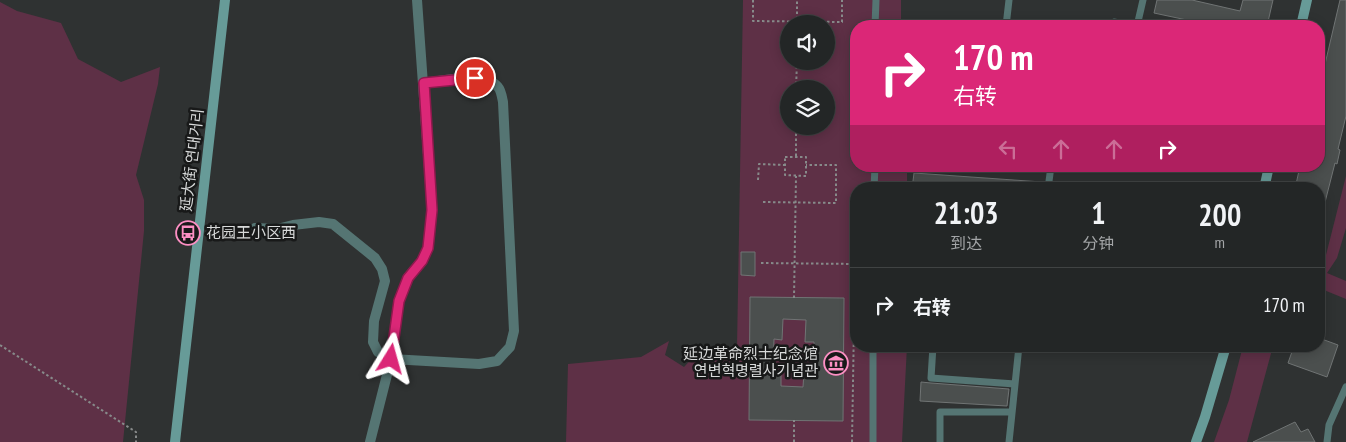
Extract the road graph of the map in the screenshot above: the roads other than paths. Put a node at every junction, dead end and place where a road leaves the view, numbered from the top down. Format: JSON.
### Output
{"nodes":[{"id":1,"x":225,"y":0,"type":"edge"},
{"id":2,"x":417,"y":0,"type":"edge"},
{"id":3,"x":876,"y":0,"type":"edge"},
{"id":4,"x":1010,"y":0,"type":"edge"},
{"id":5,"x":1143,"y":0,"type":"edge"},
{"id":6,"x":1306,"y":0,"type":"edge"},
{"id":7,"x":875,"y":20,"type":"edge"},
{"id":8,"x":1007,"y":20,"type":"edge"},
{"id":9,"x":1138,"y":20,"type":"edge"},
{"id":10,"x":1302,"y":20,"type":"edge"},
{"id":11,"x":424,"y":83,"type":"junction"},
{"id":12,"x":254,"y":228,"type":"dead end"},
{"id":13,"x":873,"y":352,"type":"edge"},
{"id":14,"x":933,"y":352,"type":"edge"},
{"id":15,"x":1018,"y":352,"type":"edge"},
{"id":16,"x":1224,"y":352,"type":"edge"},
{"id":17,"x":391,"y":359,"type":"junction"},
{"id":18,"x":1015,"y":384,"type":"junction"},
{"id":19,"x":1346,"y":387,"type":"edge"},
{"id":20,"x":1012,"y":412,"type":"junction"},
{"id":21,"x":175,"y":442,"type":"edge"},
{"id":22,"x":370,"y":442,"type":"edge"},
{"id":23,"x":873,"y":442,"type":"edge"},
{"id":24,"x":940,"y":442,"type":"edge"},
{"id":25,"x":1010,"y":442,"type":"edge"},
{"id":26,"x":1196,"y":442,"type":"edge"},
{"id":27,"x":1327,"y":442,"type":"edge"}],
"edges":[{"from":1,"to":21,"type":"main road","name":"延大街 연대거리"},
{"from":2,"to":11,"type":"street"},
{"from":3,"to":7,"type":"lane"},
{"from":4,"to":8,"type":"lane"},
{"from":5,"to":9,"type":"lane"},
{"from":6,"to":10,"type":"main road"},
{"from":11,"to":17,"type":"street"},
{"from":11,"to":17,"type":"street"},
{"from":12,"to":17,"type":"street"},
{"from":13,"to":23,"type":"lane"},
{"from":14,"to":18,"type":"lane"},
{"from":15,"to":18,"type":"lane"},
{"from":16,"to":26,"type":"main road"},
{"from":17,"to":22,"type":"street"},
{"from":18,"to":20,"type":"lane"},
{"from":19,"to":27,"type":"lane"},
{"from":20,"to":24,"type":"lane"},
{"from":20,"to":25,"type":"lane"}]}
